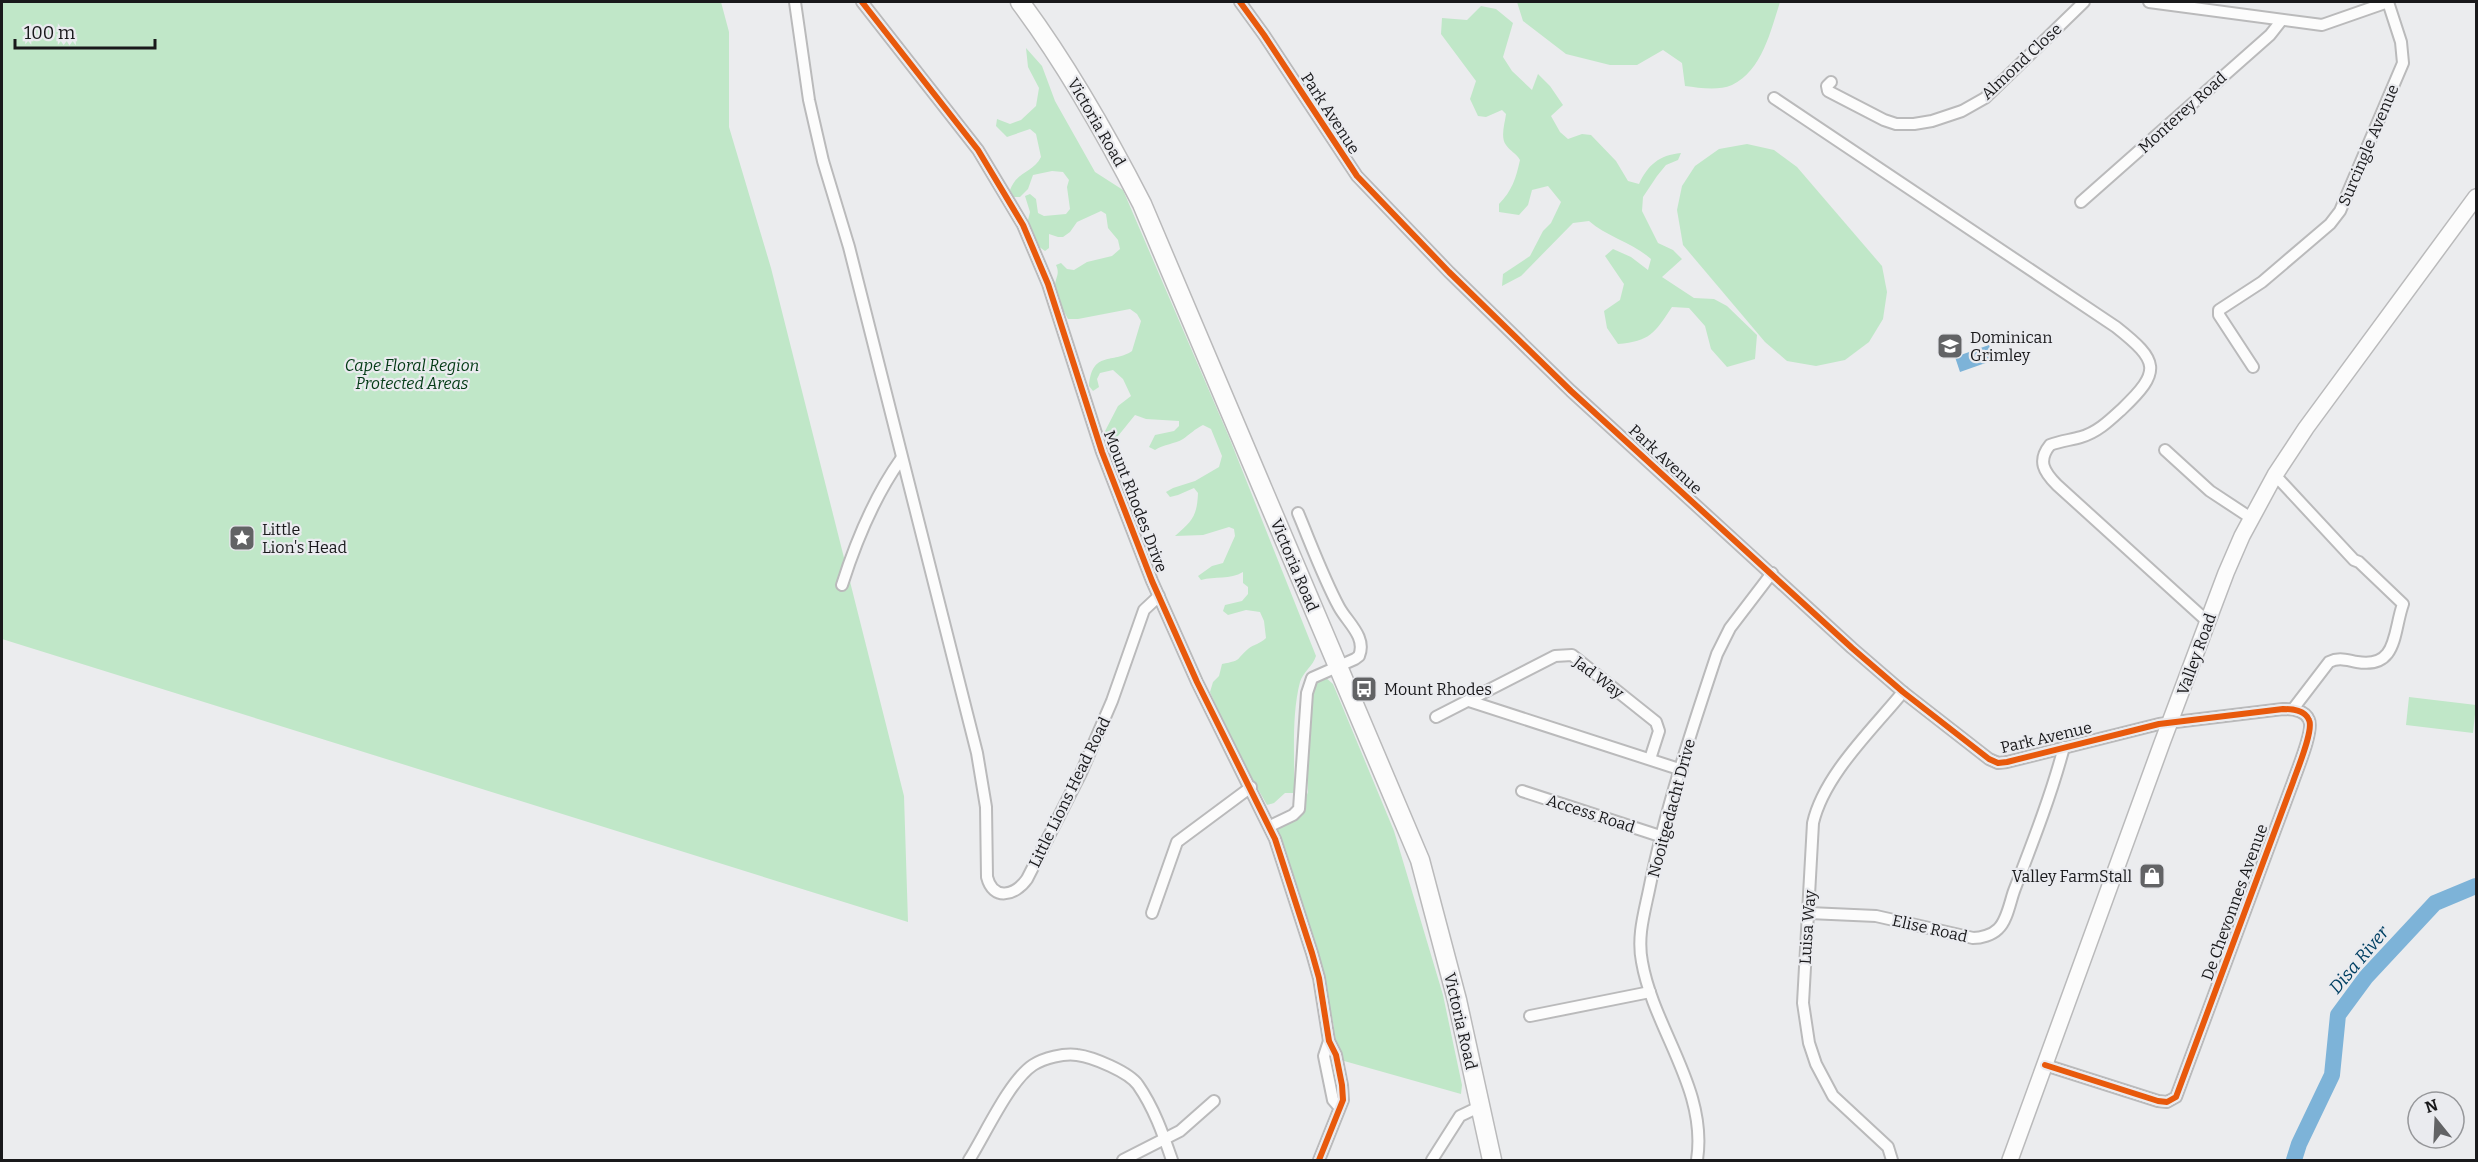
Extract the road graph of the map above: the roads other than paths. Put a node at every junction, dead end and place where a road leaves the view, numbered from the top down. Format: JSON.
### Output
{"nodes":[{"id":1,"x":795,"y":2,"type":"edge"},
{"id":2,"x":862,"y":2,"type":"edge"},
{"id":3,"x":1020,"y":2,"type":"edge"},
{"id":4,"x":1240,"y":2,"type":"edge"},
{"id":5,"x":2084,"y":2,"type":"edge"},
{"id":6,"x":2149,"y":2,"type":"edge"},
{"id":7,"x":2388,"y":2,"type":"edge"},
{"id":8,"x":2282,"y":21,"type":"junction"},
{"id":9,"x":1831,"y":82,"type":"dead end"},
{"id":10,"x":1774,"y":98,"type":"dead end"},
{"id":11,"x":2476,"y":197,"type":"edge"},
{"id":12,"x":2081,"y":202,"type":"dead end"},
{"id":13,"x":2253,"y":367,"type":"dead end"},
{"id":14,"x":2165,"y":450,"type":"dead end"},
{"id":15,"x":901,"y":459,"type":"junction"},
{"id":16,"x":2275,"y":475,"type":"junction"},
{"id":17,"x":1298,"y":513,"type":"dead end"},
{"id":18,"x":2251,"y":518,"type":"junction"},
{"id":19,"x":1772,"y":573,"type":"junction"},
{"id":20,"x":842,"y":585,"type":"dead end"},
{"id":21,"x":1159,"y":596,"type":"junction"},
{"id":22,"x":2208,"y":622,"type":"junction"},
{"id":23,"x":1359,"y":656,"type":"junction"},
{"id":24,"x":1368,"y":664,"type":"dead end"},
{"id":25,"x":1337,"y":667,"type":"junction"},
{"id":26,"x":1903,"y":692,"type":"junction"},
{"id":27,"x":1469,"y":701,"type":"junction"},
{"id":28,"x":2293,"y":709,"type":"junction"},
{"id":29,"x":1436,"y":717,"type":"dead end"},
{"id":30,"x":2171,"y":722,"type":"junction"},
{"id":31,"x":2064,"y":747,"type":"junction"},
{"id":32,"x":1650,"y":759,"type":"junction"},
{"id":33,"x":1682,"y":770,"type":"junction"},
{"id":34,"x":1251,"y":787,"type":"junction"},
{"id":35,"x":1522,"y":790,"type":"dead end"},
{"id":36,"x":1270,"y":826,"type":"junction"},
{"id":37,"x":1660,"y":836,"type":"junction"},
{"id":38,"x":1152,"y":913,"type":"dead end"},
{"id":39,"x":1809,"y":913,"type":"junction"},
{"id":40,"x":1650,"y":992,"type":"junction"},
{"id":41,"x":1530,"y":1016,"type":"dead end"},
{"id":42,"x":2045,"y":1065,"type":"junction"},
{"id":43,"x":1214,"y":1101,"type":"dead end"},
{"id":44,"x":1481,"y":1106,"type":"junction"},
{"id":45,"x":1165,"y":1140,"type":"junction"},
{"id":46,"x":969,"y":1161,"type":"edge"},
{"id":47,"x":1123,"y":1161,"type":"edge"},
{"id":48,"x":1172,"y":1161,"type":"edge"},
{"id":49,"x":1319,"y":1161,"type":"edge"},
{"id":50,"x":1432,"y":1161,"type":"edge"},
{"id":51,"x":1492,"y":1161,"type":"edge"},
{"id":52,"x":1697,"y":1161,"type":"edge"},
{"id":53,"x":1892,"y":1161,"type":"edge"},
{"id":54,"x":2010,"y":1161,"type":"edge"}],
"edges":[{"from":1,"to":15,"type":"street"},
{"from":2,"to":21,"type":"street","name":"Mount Rhodes Drive"},
{"from":3,"to":25,"type":"main road","name":"Victoria Road"},
{"from":4,"to":19,"type":"street","name":"Park Avenue"},
{"from":5,"to":9,"type":"street","name":"Almond Close"},
{"from":6,"to":8,"type":"street"},
{"from":7,"to":8,"type":"street"},
{"from":7,"to":13,"type":"street","name":"Surcingle Avenue"},
{"from":8,"to":12,"type":"street","name":"Monterey Road"},
{"from":10,"to":22,"type":"street"},
{"from":11,"to":16,"type":"street","name":"Valley Road"},
{"from":14,"to":18,"type":"street"},
{"from":15,"to":20,"type":"street"},
{"from":15,"to":21,"type":"street","name":"Little Lions Head Road"},
{"from":16,"to":18,"type":"street","name":"Valley Road"},
{"from":16,"to":28,"type":"street"},
{"from":17,"to":23,"type":"street"},
{"from":18,"to":22,"type":"street","name":"Valley Road"},
{"from":19,"to":26,"type":"street","name":"Park Avenue"},
{"from":19,"to":33,"type":"street","name":"Nooitgedacht Drive"},
{"from":21,"to":34,"type":"street","name":"Mount Rhodes Drive"},
{"from":22,"to":30,"type":"street","name":"Valley Road"},
{"from":23,"to":24,"type":"street"},
{"from":23,"to":25,"type":"street"},
{"from":25,"to":36,"type":"street"},
{"from":25,"to":44,"type":"main road","name":"Victoria Road"},
{"from":26,"to":31,"type":"street","name":"Park Avenue"},
{"from":26,"to":39,"type":"street","name":"Luisa Way"},
{"from":27,"to":29,"type":"street","name":"Jad Way"},
{"from":27,"to":32,"type":"street"},
{"from":27,"to":32,"type":"street","name":"Jad Way"},
{"from":28,"to":30,"type":"street"},
{"from":28,"to":42,"type":"street","name":"De Chevonnes Avenue"},
{"from":30,"to":31,"type":"street","name":"Park Avenue"},
{"from":30,"to":42,"type":"street","name":"Valley Road"},
{"from":31,"to":39,"type":"street","name":"Elise Road"},
{"from":32,"to":33,"type":"street"},
{"from":33,"to":37,"type":"street","name":"Nooitgedacht Drive"},
{"from":34,"to":36,"type":"street","name":"Mount Rhodes Drive"},
{"from":34,"to":38,"type":"street"},
{"from":35,"to":37,"type":"street","name":"Access Road"},
{"from":36,"to":49,"type":"street","name":"Mount Rhodes Drive"},
{"from":37,"to":40,"type":"street","name":"Nooitgedacht Drive"},
{"from":39,"to":53,"type":"street","name":"Luisa Way"},
{"from":40,"to":41,"type":"street"},
{"from":40,"to":52,"type":"street","name":"Nooitgedacht Drive"},
{"from":42,"to":54,"type":"street","name":"Valley Road"},
{"from":43,"to":45,"type":"street"},
{"from":44,"to":50,"type":"street"},
{"from":44,"to":51,"type":"main road","name":"Victoria Road"},
{"from":45,"to":46,"type":"street"},
{"from":45,"to":47,"type":"street"},
{"from":45,"to":48,"type":"street"}]}
